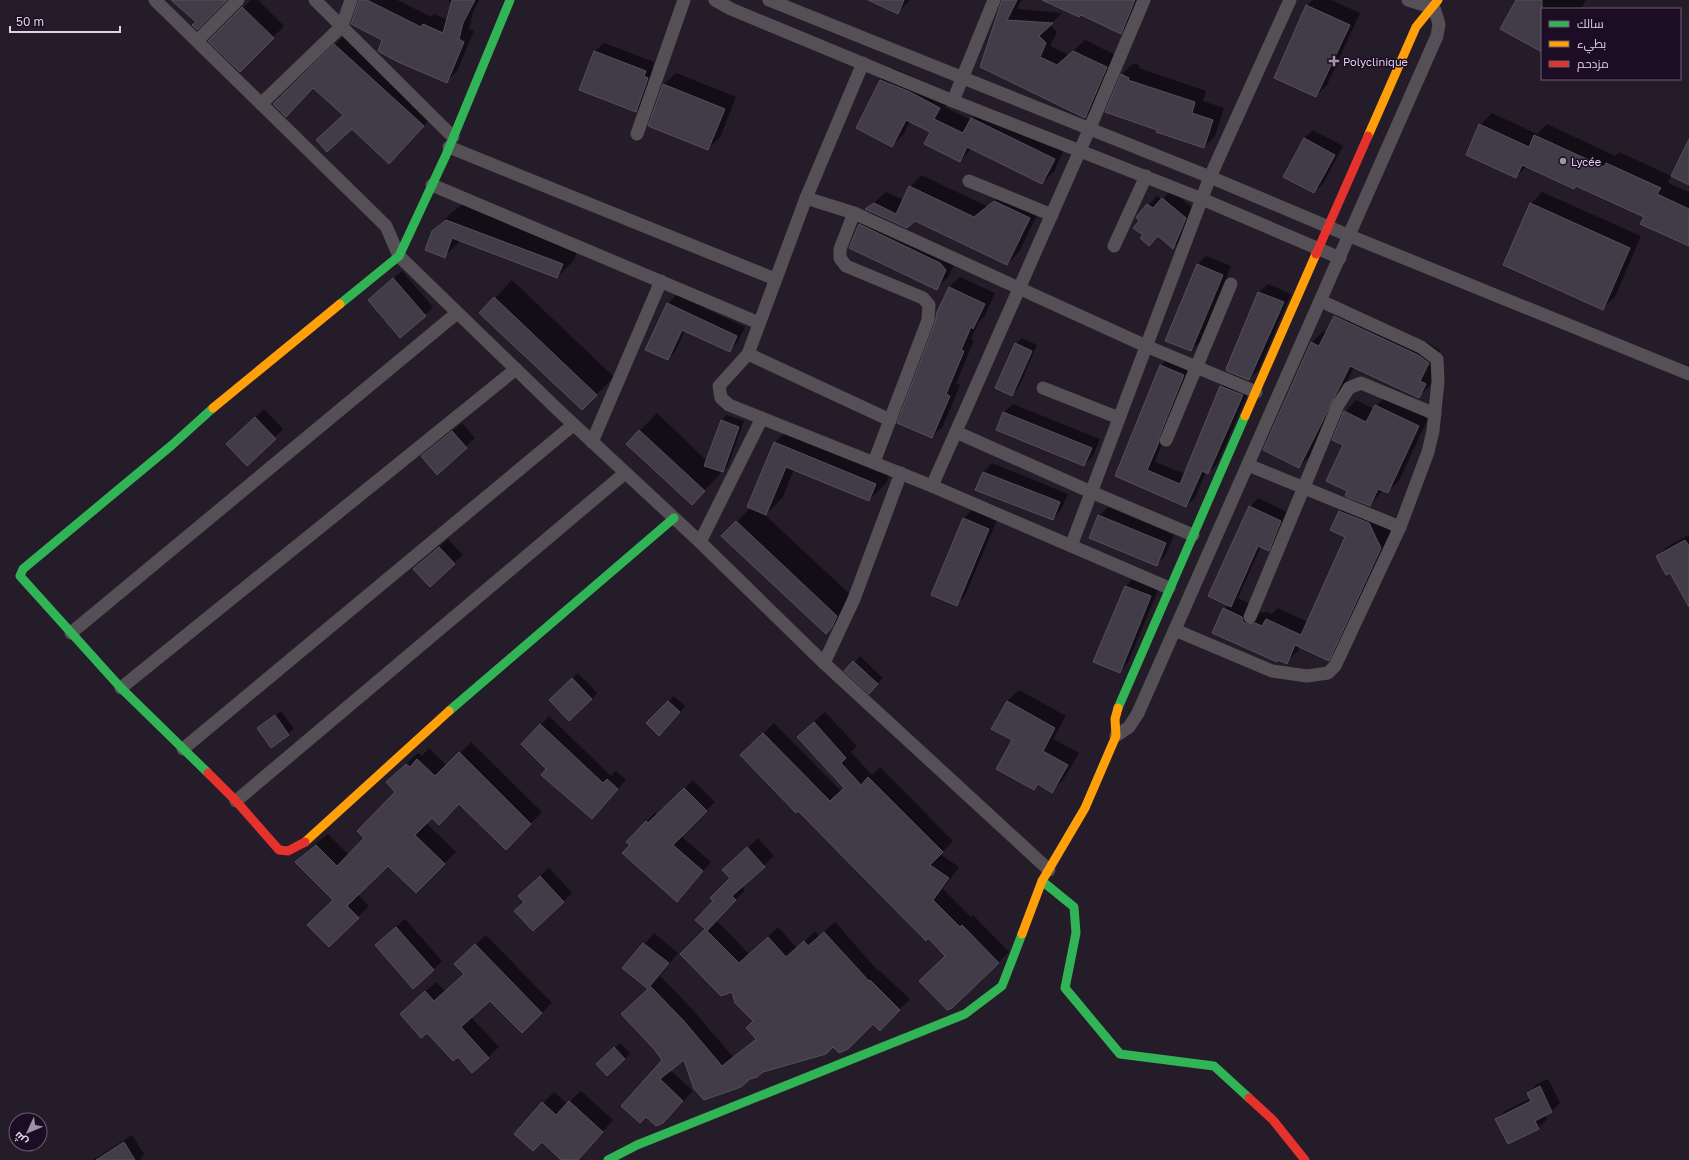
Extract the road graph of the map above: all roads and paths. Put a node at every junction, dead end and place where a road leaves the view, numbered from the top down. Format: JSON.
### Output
{"nodes":[{"id":1,"x":155,"y":0,"type":"edge"},
{"id":2,"x":238,"y":0,"type":"edge"},
{"id":3,"x":315,"y":0,"type":"edge"},
{"id":4,"x":351,"y":0,"type":"edge"},
{"id":5,"x":510,"y":0,"type":"edge"},
{"id":6,"x":684,"y":0,"type":"edge"},
{"id":7,"x":715,"y":0,"type":"edge"},
{"id":8,"x":770,"y":0,"type":"edge"},
{"id":9,"x":994,"y":0,"type":"edge"},
{"id":10,"x":1144,"y":0,"type":"edge"},
{"id":11,"x":1290,"y":0,"type":"edge"},
{"id":12,"x":1408,"y":0,"type":"edge"},
{"id":13,"x":1436,"y":4,"type":"edge"},
{"id":14,"x":342,"y":26,"type":"junction"},
{"id":15,"x":198,"y":41,"type":"junction"},
{"id":16,"x":863,"y":63,"type":"junction"},
{"id":17,"x":962,"y":77,"type":"junction"},
{"id":18,"x":952,"y":100,"type":"junction"},
{"id":19,"x":261,"y":104,"type":"junction"},
{"id":20,"x":1089,"y":130,"type":"junction"},
{"id":21,"x":638,"y":134,"type":"dead end"},
{"id":22,"x":451,"y":142,"type":"junction"},
{"id":23,"x":1080,"y":150,"type":"junction"},
{"id":24,"x":1146,"y":176,"type":"junction"},
{"id":25,"x":1210,"y":177,"type":"junction"},
{"id":26,"x":969,"y":181,"type":"dead end"},
{"id":27,"x":432,"y":184,"type":"junction"},
{"id":28,"x":806,"y":198,"type":"junction"},
{"id":29,"x":1202,"y":199,"type":"junction"},
{"id":30,"x":854,"y":213,"type":"junction"},
{"id":31,"x":1052,"y":215,"type":"junction"},
{"id":32,"x":1329,"y":227,"type":"junction"},
{"id":33,"x":1350,"y":236,"type":"junction"},
{"id":34,"x":1114,"y":246,"type":"dead end"},
{"id":35,"x":1318,"y":250,"type":"junction"},
{"id":36,"x":399,"y":256,"type":"junction"},
{"id":37,"x":1340,"y":258,"type":"junction"},
{"id":38,"x":775,"y":279,"type":"junction"},
{"id":39,"x":661,"y":281,"type":"junction"},
{"id":40,"x":1231,"y":284,"type":"dead end"},
{"id":41,"x":1019,"y":287,"type":"junction"},
{"id":42,"x":1321,"y":301,"type":"junction"},
{"id":43,"x":457,"y":313,"type":"junction"},
{"id":44,"x":759,"y":323,"type":"junction"},
{"id":45,"x":1146,"y":346,"type":"junction"},
{"id":46,"x":748,"y":354,"type":"junction"},
{"id":47,"x":1196,"y":367,"type":"junction"},
{"id":48,"x":516,"y":369,"type":"junction"},
{"id":49,"x":1689,"y":374,"type":"edge"},
{"id":50,"x":1044,"y":388,"type":"dead end"},
{"id":51,"x":1256,"y":392,"type":"junction"},
{"id":52,"x":1434,"y":414,"type":"junction"},
{"id":53,"x":762,"y":418,"type":"junction"},
{"id":54,"x":1119,"y":418,"type":"junction"},
{"id":55,"x":890,"y":420,"type":"junction"},
{"id":56,"x":573,"y":425,"type":"junction"},
{"id":57,"x":956,"y":432,"type":"junction"},
{"id":58,"x":1166,"y":440,"type":"dead end"},
{"id":59,"x":592,"y":442,"type":"junction"},
{"id":60,"x":874,"y":462,"type":"junction"},
{"id":61,"x":1248,"y":465,"type":"junction"},
{"id":62,"x":625,"y":473,"type":"junction"},
{"id":63,"x":901,"y":473,"type":"junction"},
{"id":64,"x":932,"y":486,"type":"junction"},
{"id":65,"x":1305,"y":489,"type":"junction"},
{"id":66,"x":1091,"y":492,"type":"junction"},
{"id":67,"x":674,"y":518,"type":"junction"},
{"id":68,"x":1400,"y":527,"type":"junction"},
{"id":69,"x":1193,"y":535,"type":"junction"},
{"id":70,"x":700,"y":542,"type":"junction"},
{"id":71,"x":1071,"y":546,"type":"junction"},
{"id":72,"x":1169,"y":588,"type":"junction"},
{"id":73,"x":1250,"y":617,"type":"dead end"},
{"id":74,"x":1175,"y":630,"type":"junction"},
{"id":75,"x":71,"y":633,"type":"junction"},
{"id":76,"x":824,"y":663,"type":"junction"},
{"id":77,"x":121,"y":688,"type":"junction"},
{"id":78,"x":1116,"y":736,"type":"junction"},
{"id":79,"x":183,"y":749,"type":"junction"},
{"id":80,"x":236,"y":801,"type":"junction"},
{"id":81,"x":1049,"y":870,"type":"junction"},
{"id":82,"x":1042,"y":881,"type":"junction"},
{"id":83,"x":608,"y":1160,"type":"edge"},
{"id":84,"x":1305,"y":1160,"type":"edge"}],
"edges":[{"from":1,"to":15,"type":"street"},
{"from":2,"to":15,"type":"street"},
{"from":3,"to":14,"type":"street"},
{"from":4,"to":14,"type":"street"},
{"from":5,"to":22,"type":"street"},
{"from":6,"to":21,"type":"street"},
{"from":7,"to":16,"type":"street"},
{"from":8,"to":17,"type":"street"},
{"from":9,"to":17,"type":"street"},
{"from":10,"to":20,"type":"street"},
{"from":11,"to":25,"type":"street"},
{"from":12,"to":13,"type":"street"},
{"from":13,"to":32,"type":"street"},
{"from":13,"to":33,"type":"street"},
{"from":14,"to":19,"type":"street"},
{"from":14,"to":22,"type":"street"},
{"from":15,"to":19,"type":"street"},
{"from":16,"to":18,"type":"street"},
{"from":16,"to":28,"type":"street"},
{"from":17,"to":18,"type":"street"},
{"from":17,"to":20,"type":"street"},
{"from":18,"to":23,"type":"street"},
{"from":19,"to":36,"type":"street"},
{"from":20,"to":23,"type":"street"},
{"from":20,"to":25,"type":"street"},
{"from":22,"to":27,"type":"street"},
{"from":22,"to":38,"type":"street"},
{"from":23,"to":24,"type":"street"},
{"from":23,"to":31,"type":"street"},
{"from":24,"to":29,"type":"street"},
{"from":24,"to":34,"type":"street"},
{"from":25,"to":29,"type":"street"},
{"from":25,"to":32,"type":"street"},
{"from":26,"to":31,"type":"street"},
{"from":27,"to":36,"type":"street"},
{"from":27,"to":39,"type":"street"},
{"from":28,"to":30,"type":"street"},
{"from":28,"to":38,"type":"street"},
{"from":29,"to":35,"type":"street"},
{"from":29,"to":45,"type":"street"},
{"from":30,"to":41,"type":"street"},
{"from":30,"to":55,"type":"street"},
{"from":31,"to":41,"type":"street"},
{"from":32,"to":33,"type":"street"},
{"from":32,"to":35,"type":"street"},
{"from":33,"to":37,"type":"street"},
{"from":33,"to":49,"type":"street"},
{"from":35,"to":37,"type":"street"},
{"from":35,"to":51,"type":"street"},
{"from":36,"to":43,"type":"street"},
{"from":36,"to":75,"type":"street"},
{"from":37,"to":42,"type":"street"},
{"from":38,"to":44,"type":"street"},
{"from":39,"to":44,"type":"street"},
{"from":39,"to":59,"type":"street"},
{"from":40,"to":47,"type":"street"},
{"from":41,"to":45,"type":"street"},
{"from":41,"to":57,"type":"street"},
{"from":42,"to":52,"type":"street"},
{"from":42,"to":61,"type":"street"},
{"from":43,"to":48,"type":"street"},
{"from":43,"to":75,"type":"street"},
{"from":44,"to":46,"type":"street"},
{"from":45,"to":47,"type":"street"},
{"from":45,"to":54,"type":"street"},
{"from":46,"to":53,"type":"street"},
{"from":46,"to":55,"type":"street"},
{"from":47,"to":51,"type":"street"},
{"from":47,"to":58,"type":"street"},
{"from":48,"to":56,"type":"street"},
{"from":48,"to":77,"type":"street"},
{"from":50,"to":54,"type":"street"},
{"from":51,"to":69,"type":"street"},
{"from":52,"to":65,"type":"street"},
{"from":52,"to":68,"type":"street"},
{"from":53,"to":60,"type":"street"},
{"from":53,"to":70,"type":"street"},
{"from":54,"to":66,"type":"street"},
{"from":55,"to":60,"type":"street"},
{"from":56,"to":59,"type":"street"},
{"from":56,"to":79,"type":"street"},
{"from":57,"to":64,"type":"street"},
{"from":57,"to":66,"type":"street"},
{"from":59,"to":62,"type":"street"},
{"from":60,"to":63,"type":"street"},
{"from":61,"to":65,"type":"street"},
{"from":61,"to":74,"type":"street"},
{"from":62,"to":67,"type":"street"},
{"from":62,"to":80,"type":"street"},
{"from":63,"to":64,"type":"street"},
{"from":63,"to":76,"type":"street"},
{"from":64,"to":71,"type":"street"},
{"from":65,"to":68,"type":"street"},
{"from":65,"to":73,"type":"street"},
{"from":66,"to":69,"type":"street"},
{"from":66,"to":71,"type":"street"},
{"from":67,"to":70,"type":"street"},
{"from":67,"to":80,"type":"street"},
{"from":68,"to":74,"type":"street"},
{"from":69,"to":72,"type":"street"},
{"from":70,"to":76,"type":"street"},
{"from":71,"to":72,"type":"street"},
{"from":72,"to":78,"type":"street"},
{"from":74,"to":78,"type":"street"},
{"from":75,"to":77,"type":"street"},
{"from":76,"to":81,"type":"street"},
{"from":77,"to":79,"type":"street"},
{"from":78,"to":81,"type":"street"},
{"from":79,"to":80,"type":"street"},
{"from":81,"to":82,"type":"street"},
{"from":82,"to":83,"type":"street"},
{"from":82,"to":84,"type":"street"}]}
